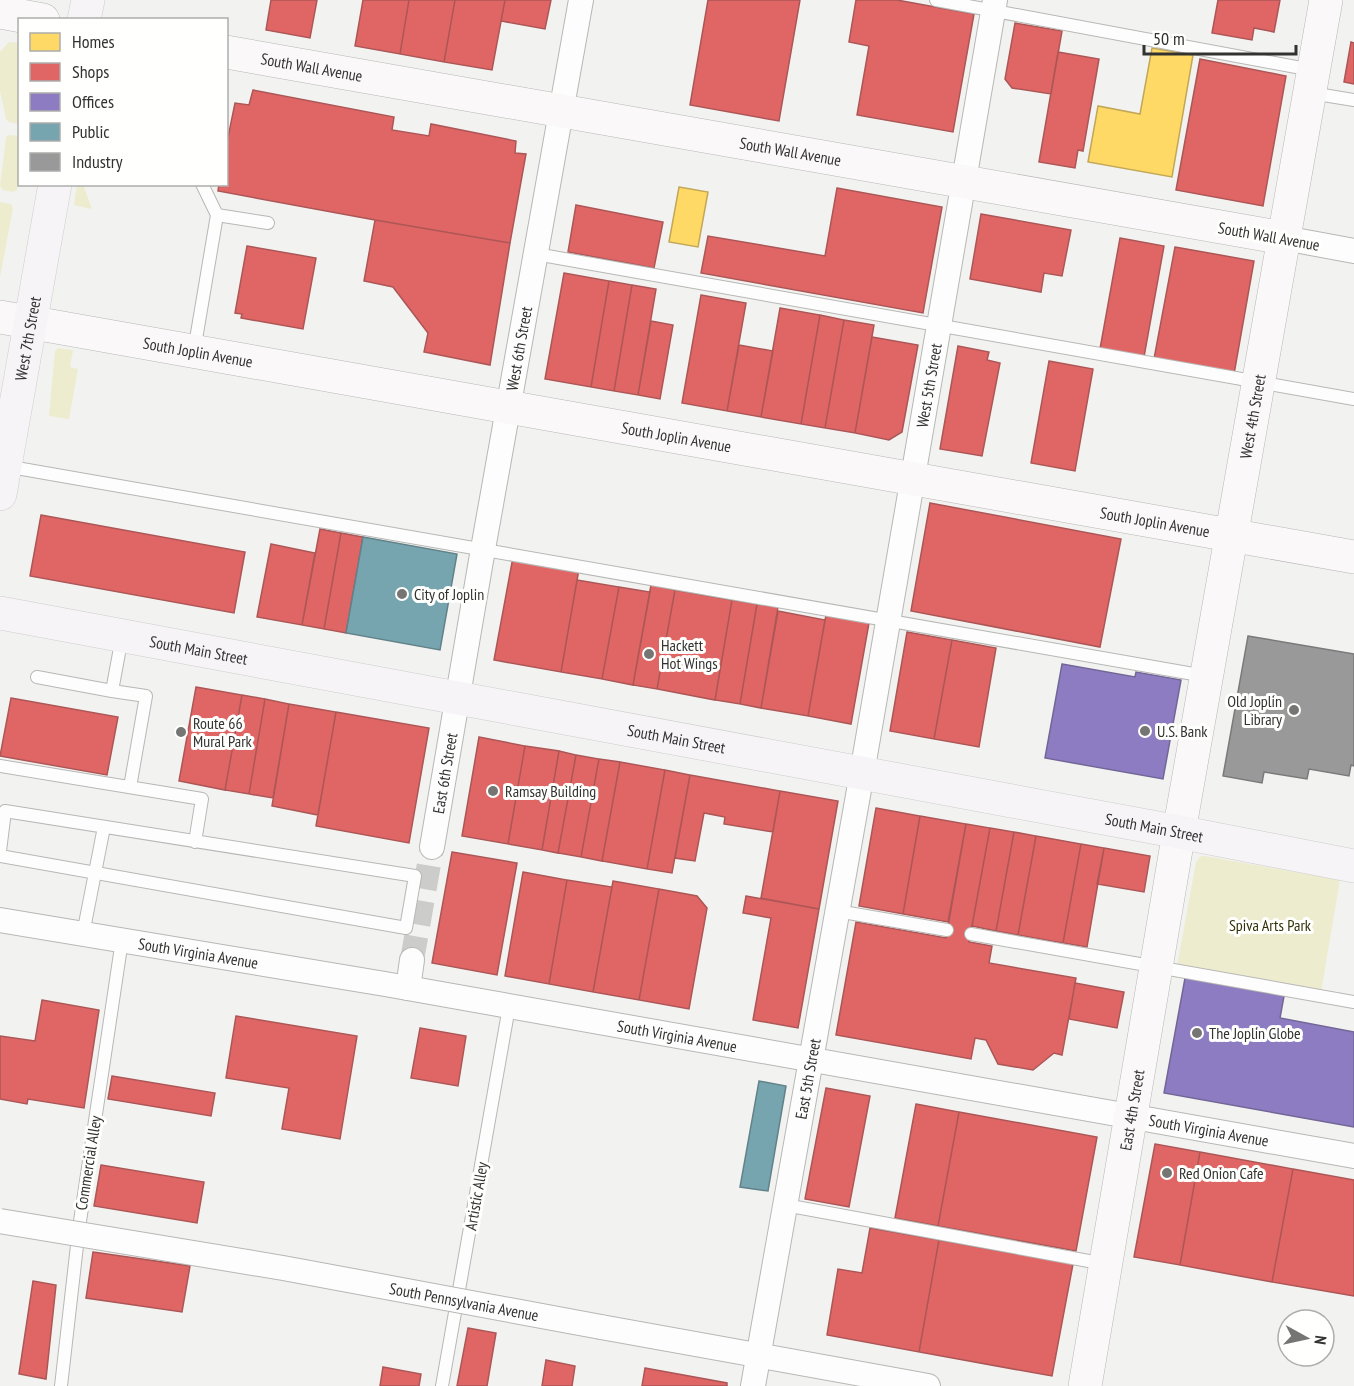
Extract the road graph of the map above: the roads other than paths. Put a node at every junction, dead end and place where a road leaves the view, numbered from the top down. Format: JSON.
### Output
{"nodes":[{"id":1,"x":88,"y":0,"type":"edge"},
{"id":2,"x":581,"y":0,"type":"edge"},
{"id":3,"x":936,"y":0,"type":"edge"},
{"id":4,"x":1326,"y":0,"type":"edge"},
{"id":5,"x":994,"y":5,"type":"edge"},
{"id":6,"x":0,"y":12,"type":"edge"},
{"id":7,"x":32,"y":18,"type":"edge"},
{"id":8,"x":84,"y":18,"type":"edge"},
{"id":9,"x":228,"y":52,"type":"edge"},
{"id":10,"x":1312,"y":82,"type":"junction"},
{"id":11,"x":1354,"y":100,"type":"edge"},
{"id":12,"x":562,"y":111,"type":"junction"},
{"id":13,"x":963,"y":182,"type":"junction"},
{"id":14,"x":54,"y":186,"type":"edge"},
{"id":15,"x":203,"y":186,"type":"edge"},
{"id":16,"x":217,"y":214,"type":"junction"},
{"id":17,"x":268,"y":223,"type":"dead end"},
{"id":18,"x":1284,"y":238,"type":"junction"},
{"id":19,"x":1354,"y":251,"type":"edge"},
{"id":20,"x":536,"y":254,"type":"junction"},
{"id":21,"x":15,"y":319,"type":"edge"},
{"id":22,"x":939,"y":326,"type":"junction"},
{"id":23,"x":194,"y":351,"type":"junction"},
{"id":24,"x":1259,"y":382,"type":"junction"},
{"id":25,"x":1354,"y":399,"type":"edge"},
{"id":26,"x":509,"y":407,"type":"junction"},
{"id":27,"x":2,"y":475,"type":"edge"},
{"id":28,"x":913,"y":479,"type":"junction"},
{"id":29,"x":1232,"y":535,"type":"junction"},
{"id":30,"x":483,"y":549,"type":"junction"},
{"id":31,"x":1354,"y":557,"type":"edge"},
{"id":32,"x":0,"y":613,"type":"edge"},
{"id":33,"x":888,"y":620,"type":"junction"},
{"id":34,"x":122,"y":636,"type":"junction"},
{"id":35,"x":1206,"y":676,"type":"junction"},
{"id":36,"x":37,"y":677,"type":"dead end"},
{"id":37,"x":112,"y":690,"type":"junction"},
{"id":38,"x":458,"y":698,"type":"junction"},
{"id":39,"x":0,"y":766,"type":"edge"},
{"id":40,"x":862,"y":773,"type":"junction"},
{"id":41,"x":130,"y":787,"type":"junction"},
{"id":42,"x":3,"y":811,"type":"edge"},
{"id":43,"x":104,"y":827,"type":"junction"},
{"id":44,"x":1179,"y":832,"type":"junction"},
{"id":45,"x":195,"y":842,"type":"junction"},
{"id":46,"x":432,"y":847,"type":"tunnel mouth"},
{"id":47,"x":0,"y":850,"type":"edge"},
{"id":48,"x":0,"y":856,"type":"edge"},
{"id":49,"x":1354,"y":866,"type":"edge"},
{"id":50,"x":95,"y":872,"type":"junction"},
{"id":51,"x":837,"y":911,"type":"junction"},
{"id":52,"x":0,"y":920,"type":"edge"},
{"id":53,"x":947,"y":930,"type":"dead end"},
{"id":54,"x":82,"y":934,"type":"junction"},
{"id":55,"x":971,"y":934,"type":"dead end"},
{"id":56,"x":122,"y":940,"type":"junction"},
{"id":57,"x":412,"y":960,"type":"tunnel mouth"},
{"id":58,"x":1156,"y":967,"type":"junction"},
{"id":59,"x":408,"y":988,"type":"junction"},
{"id":60,"x":1354,"y":1002,"type":"edge"},
{"id":61,"x":509,"y":1007,"type":"junction"},
{"id":62,"x":811,"y":1060,"type":"junction"},
{"id":63,"x":1131,"y":1117,"type":"junction"},
{"id":64,"x":1354,"y":1156,"type":"edge"},
{"id":65,"x":785,"y":1204,"type":"junction"},
{"id":66,"x":0,"y":1221,"type":"edge"},
{"id":67,"x":1106,"y":1264,"type":"junction"},
{"id":68,"x":758,"y":1355,"type":"junction"},
{"id":69,"x":61,"y":1386,"type":"edge"},
{"id":70,"x":442,"y":1386,"type":"edge"},
{"id":71,"x":753,"y":1386,"type":"edge"},
{"id":72,"x":928,"y":1386,"type":"edge"},
{"id":73,"x":1085,"y":1386,"type":"edge"}],
"edges":[{"from":1,"to":8,"type":"main road"},
{"from":2,"to":12,"type":"street","name":"West 6th Street"},
{"from":3,"to":5,"type":"lane"},
{"from":4,"to":10,"type":"street","name":"West 4th Street"},
{"from":5,"to":10,"type":"lane"},
{"from":5,"to":13,"type":"street","name":"West 5th Street"},
{"from":6,"to":7,"type":"street"},
{"from":9,"to":12,"type":"street","name":"South Wall Avenue"},
{"from":10,"to":11,"type":"lane"},
{"from":10,"to":18,"type":"street","name":"West 4th Street"},
{"from":12,"to":13,"type":"street","name":"South Wall Avenue"},
{"from":12,"to":20,"type":"street","name":"West 6th Street"},
{"from":13,"to":18,"type":"street","name":"South Wall Avenue"},
{"from":13,"to":22,"type":"street","name":"West 5th Street"},
{"from":14,"to":21,"type":"main road","name":"West 7th Street"},
{"from":15,"to":16,"type":"lane"},
{"from":16,"to":17,"type":"lane"},
{"from":16,"to":23,"type":"lane"},
{"from":18,"to":19,"type":"street","name":"South Wall Avenue"},
{"from":18,"to":24,"type":"street","name":"West 4th Street"},
{"from":20,"to":22,"type":"lane"},
{"from":20,"to":26,"type":"street","name":"West 6th Street"},
{"from":21,"to":23,"type":"street","name":"South Joplin Avenue"},
{"from":21,"to":27,"type":"main road","name":"West 7th Street"},
{"from":22,"to":24,"type":"lane"},
{"from":22,"to":28,"type":"street","name":"West 5th Street"},
{"from":23,"to":26,"type":"street","name":"South Joplin Avenue"},
{"from":24,"to":25,"type":"lane"},
{"from":24,"to":29,"type":"street","name":"West 4th Street"},
{"from":26,"to":28,"type":"street","name":"South Joplin Avenue"},
{"from":26,"to":30,"type":"street","name":"West 6th Street"},
{"from":27,"to":30,"type":"lane"},
{"from":28,"to":29,"type":"street","name":"South Joplin Avenue"},
{"from":28,"to":33,"type":"street","name":"West 5th Street"},
{"from":29,"to":31,"type":"street","name":"South Joplin Avenue"},
{"from":29,"to":35,"type":"street","name":"West 4th Street"},
{"from":30,"to":33,"type":"lane"},
{"from":30,"to":38,"type":"street","name":"West 6th Street"},
{"from":32,"to":34,"type":"main road","name":"South Main Street"},
{"from":33,"to":35,"type":"lane"},
{"from":33,"to":40,"type":"street","name":"West 5th Street"},
{"from":34,"to":37,"type":"lane"},
{"from":34,"to":38,"type":"main road","name":"South Main Street"},
{"from":35,"to":44,"type":"street","name":"West 4th Street"},
{"from":36,"to":37,"type":"lane"},
{"from":37,"to":41,"type":"lane"},
{"from":38,"to":40,"type":"main road","name":"South Main Street"},
{"from":38,"to":46,"type":"street","name":"East 6th Street"},
{"from":39,"to":41,"type":"lane"},
{"from":40,"to":44,"type":"main road","name":"South Main Street"},
{"from":40,"to":51,"type":"street","name":"East 5th Street"},
{"from":41,"to":45,"type":"lane"},
{"from":42,"to":43,"type":"lane"},
{"from":42,"to":47,"type":"lane"},
{"from":43,"to":45,"type":"lane"},
{"from":43,"to":50,"type":"lane"},
{"from":44,"to":49,"type":"main road","name":"South Main Street"},
{"from":44,"to":58,"type":"street","name":"East 4th Street"},
{"from":45,"to":50,"type":"lane"},
{"from":48,"to":50,"type":"lane"},
{"from":50,"to":54,"type":"lane"},
{"from":51,"to":53,"type":"lane"},
{"from":51,"to":62,"type":"street","name":"East 5th Street"},
{"from":52,"to":54,"type":"street","name":"South Virginia Avenue"},
{"from":54,"to":56,"type":"street","name":"South Virginia Avenue"},
{"from":55,"to":58,"type":"lane"},
{"from":56,"to":59,"type":"street","name":"South Virginia Avenue"},
{"from":56,"to":69,"type":"lane","name":"Commercial Alley"},
{"from":57,"to":59,"type":"street"},
{"from":58,"to":60,"type":"lane"},
{"from":58,"to":63,"type":"street","name":"East 4th Street"},
{"from":59,"to":61,"type":"street","name":"South Virginia Avenue"},
{"from":61,"to":62,"type":"street","name":"South Virginia Avenue"},
{"from":61,"to":70,"type":"lane","name":"Artistic Alley"},
{"from":62,"to":63,"type":"street","name":"South Virginia Avenue"},
{"from":62,"to":65,"type":"street","name":"East 5th Street"},
{"from":63,"to":64,"type":"street","name":"South Virginia Avenue"},
{"from":63,"to":67,"type":"street","name":"East 4th Street"},
{"from":65,"to":67,"type":"lane"},
{"from":65,"to":68,"type":"street","name":"East 5th Street"},
{"from":66,"to":68,"type":"street","name":"South Pennsylvania Avenue","bridge":true},
{"from":67,"to":73,"type":"street","name":"East 4th Street"},
{"from":68,"to":71,"type":"street","name":"East 5th Street"},
{"from":68,"to":72,"type":"street","name":"South Pennsylvania Avenue"}]}
